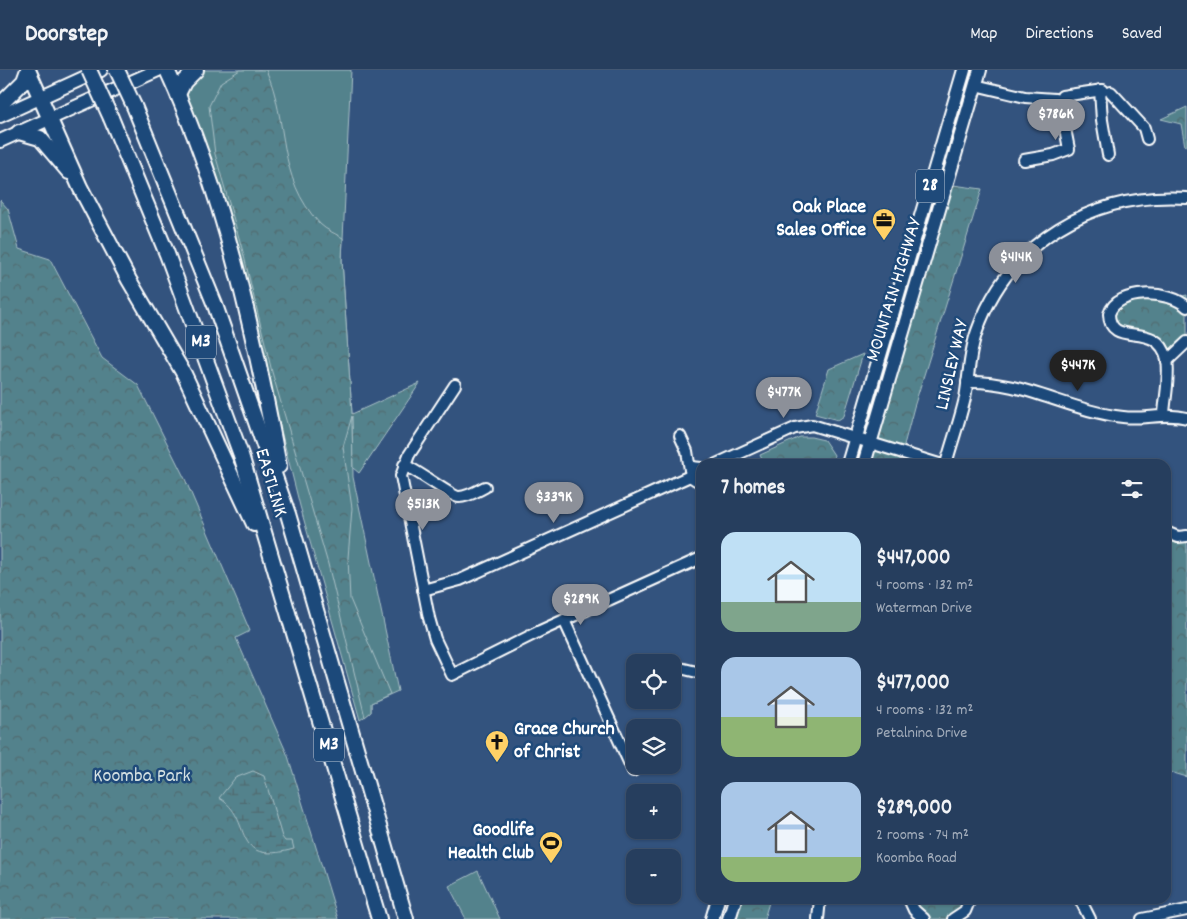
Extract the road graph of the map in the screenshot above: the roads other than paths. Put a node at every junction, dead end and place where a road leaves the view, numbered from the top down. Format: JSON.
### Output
{"nodes":[{"id":1,"x":28,"y":70,"type":"edge"},
{"id":2,"x":89,"y":70,"type":"edge"},
{"id":3,"x":101,"y":70,"type":"edge"},
{"id":4,"x":117,"y":70,"type":"edge"},
{"id":5,"x":158,"y":70,"type":"edge"},
{"id":6,"x":167,"y":70,"type":"edge"},
{"id":7,"x":196,"y":70,"type":"edge"},
{"id":8,"x":964,"y":70,"type":"edge"},
{"id":9,"x":980,"y":70,"type":"edge"},
{"id":10,"x":975,"y":85,"type":"junction"},
{"id":11,"x":1105,"y":91,"type":"junction"},
{"id":12,"x":178,"y":94,"type":"junction"},
{"id":13,"x":40,"y":98,"type":"junction"},
{"id":14,"x":1059,"y":100,"type":"junction"},
{"id":15,"x":0,"y":105,"type":"edge"},
{"id":16,"x":0,"y":116,"type":"edge"},
{"id":17,"x":50,"y":118,"type":"junction"},
{"id":18,"x":19,"y":132,"type":"junction"},
{"id":19,"x":1148,"y":139,"type":"dead end"},
{"id":20,"x":0,"y":141,"type":"edge"},
{"id":21,"x":1108,"y":155,"type":"dead end"},
{"id":22,"x":1024,"y":160,"type":"dead end"},
{"id":23,"x":80,"y":187,"type":"junction"},
{"id":24,"x":1187,"y":198,"type":"edge"},
{"id":25,"x":894,"y":307,"type":"junction"},
{"id":26,"x":1187,"y":307,"type":"edge"},
{"id":27,"x":908,"y":311,"type":"junction"},
{"id":28,"x":1187,"y":342,"type":"edge"},
{"id":29,"x":1167,"y":361,"type":"junction"},
{"id":30,"x":967,"y":382,"type":"junction"},
{"id":31,"x":455,"y":386,"type":"dead end"},
{"id":32,"x":1164,"y":414,"type":"junction"},
{"id":33,"x":1187,"y":418,"type":"edge"},
{"id":34,"x":680,"y":436,"type":"dead end"},
{"id":35,"x":856,"y":438,"type":"junction"},
{"id":36,"x":870,"y":442,"type":"junction"},
{"id":37,"x":728,"y":459,"type":"edge"},
{"id":38,"x":850,"y":459,"type":"edge"},
{"id":39,"x":865,"y":459,"type":"edge"},
{"id":40,"x":923,"y":459,"type":"edge"},
{"id":41,"x":947,"y":459,"type":"edge"},
{"id":42,"x":404,"y":465,"type":"junction"},
{"id":43,"x":696,"y":471,"type":"edge"},
{"id":44,"x":696,"y":473,"type":"edge"},
{"id":45,"x":485,"y":487,"type":"dead end"},
{"id":46,"x":288,"y":514,"type":"junction"},
{"id":47,"x":1171,"y":534,"type":"edge"},
{"id":48,"x":1187,"y":536,"type":"edge"},
{"id":49,"x":696,"y":560,"type":"edge"},
{"id":50,"x":276,"y":572,"type":"junction"},
{"id":51,"x":423,"y":590,"type":"junction"},
{"id":52,"x":564,"y":620,"type":"junction"},
{"id":53,"x":681,"y":670,"type":"edge"},
{"id":54,"x":696,"y":672,"type":"edge"},
{"id":55,"x":626,"y":743,"type":"edge"},
{"id":56,"x":716,"y":904,"type":"edge"},
{"id":57,"x":734,"y":904,"type":"edge"},
{"id":58,"x":820,"y":904,"type":"edge"},
{"id":59,"x":911,"y":904,"type":"edge"},
{"id":60,"x":968,"y":904,"type":"edge"},
{"id":61,"x":1082,"y":904,"type":"edge"},
{"id":62,"x":1187,"y":910,"type":"edge"},
{"id":63,"x":379,"y":919,"type":"edge"},
{"id":64,"x":406,"y":919,"type":"edge"},
{"id":65,"x":712,"y":919,"type":"edge"},
{"id":66,"x":729,"y":919,"type":"edge"},
{"id":67,"x":818,"y":919,"type":"edge"},
{"id":68,"x":924,"y":919,"type":"edge"},
{"id":69,"x":953,"y":919,"type":"edge"},
{"id":70,"x":1090,"y":919,"type":"edge"},
{"id":71,"x":1142,"y":919,"type":"edge"}],
"edges":[{"from":1,"to":13,"type":"highway"},
{"from":1,"to":15,"type":"highway"},
{"from":2,"to":50,"type":"highway","name":"EASTLINK","number":"M3","bridge":true},
{"from":3,"to":13,"type":"main road"},
{"from":4,"to":46,"type":"highway","name":"EASTLINK","number":"M3","bridge":true},
{"from":5,"to":17,"type":"main road"},
{"from":6,"to":12,"type":"highway"},
{"from":7,"to":12,"type":"highway"},
{"from":8,"to":25,"type":"main road","name":"MOUNTAIN HIGHWAY","number":"28"},
{"from":9,"to":10,"type":"main road","name":"MOUNTAIN HIGHWAY","number":"28"},
{"from":10,"to":14,"type":"street"},
{"from":10,"to":27,"type":"main road","name":"MOUNTAIN HIGHWAY","number":"28"},
{"from":11,"to":14,"type":"street"},
{"from":11,"to":19,"type":"street"},
{"from":11,"to":21,"type":"street"},
{"from":12,"to":46,"type":"highway"},
{"from":13,"to":16,"type":"main road"},
{"from":13,"to":17,"type":"highway"},
{"from":14,"to":22,"type":"street"},
{"from":17,"to":18,"type":"main road"},
{"from":17,"to":23,"type":"highway"},
{"from":18,"to":20,"type":"main road"},
{"from":18,"to":23,"type":"highway"},
{"from":23,"to":50,"type":"highway"},
{"from":24,"to":30,"type":"street","name":"LINSLEY WAY"},
{"from":25,"to":27,"type":"main road"},
{"from":25,"to":35,"type":"main road","name":"MOUNTAIN HIGHWAY","number":"28"},
{"from":26,"to":29,"type":"street"},
{"from":27,"to":36,"type":"main road","name":"MOUNTAIN HIGHWAY","number":"28"},
{"from":28,"to":29,"type":"street"},
{"from":29,"to":32,"type":"street"},
{"from":30,"to":32,"type":"street"},
{"from":30,"to":41,"type":"street","name":"LINSLEY WAY"},
{"from":31,"to":42,"type":"street"},
{"from":32,"to":33,"type":"street"},
{"from":34,"to":43,"type":"street"},
{"from":35,"to":36,"type":"street"},
{"from":35,"to":37,"type":"street"},
{"from":35,"to":38,"type":"main road","name":"MOUNTAIN HIGHWAY","number":"28"},
{"from":36,"to":39,"type":"main road","name":"MOUNTAIN HIGHWAY","number":"28"},
{"from":36,"to":40,"type":"street"},
{"from":42,"to":45,"type":"street"},
{"from":42,"to":51,"type":"street"},
{"from":44,"to":51,"type":"street"},
{"from":46,"to":64,"type":"highway","name":"EASTLINK","number":"M3"},
{"from":47,"to":48,"type":"street"},
{"from":49,"to":52,"type":"street"},
{"from":50,"to":63,"type":"highway","name":"EASTLINK","number":"M3"},
{"from":51,"to":52,"type":"street"},
{"from":52,"to":55,"type":"street"},
{"from":53,"to":54,"type":"street"},
{"from":56,"to":65,"type":"main road"},
{"from":57,"to":66,"type":"main road"},
{"from":58,"to":67,"type":"street"},
{"from":59,"to":68,"type":"street"},
{"from":60,"to":69,"type":"street"},
{"from":61,"to":70,"type":"street"},
{"from":62,"to":71,"type":"street"}]}
